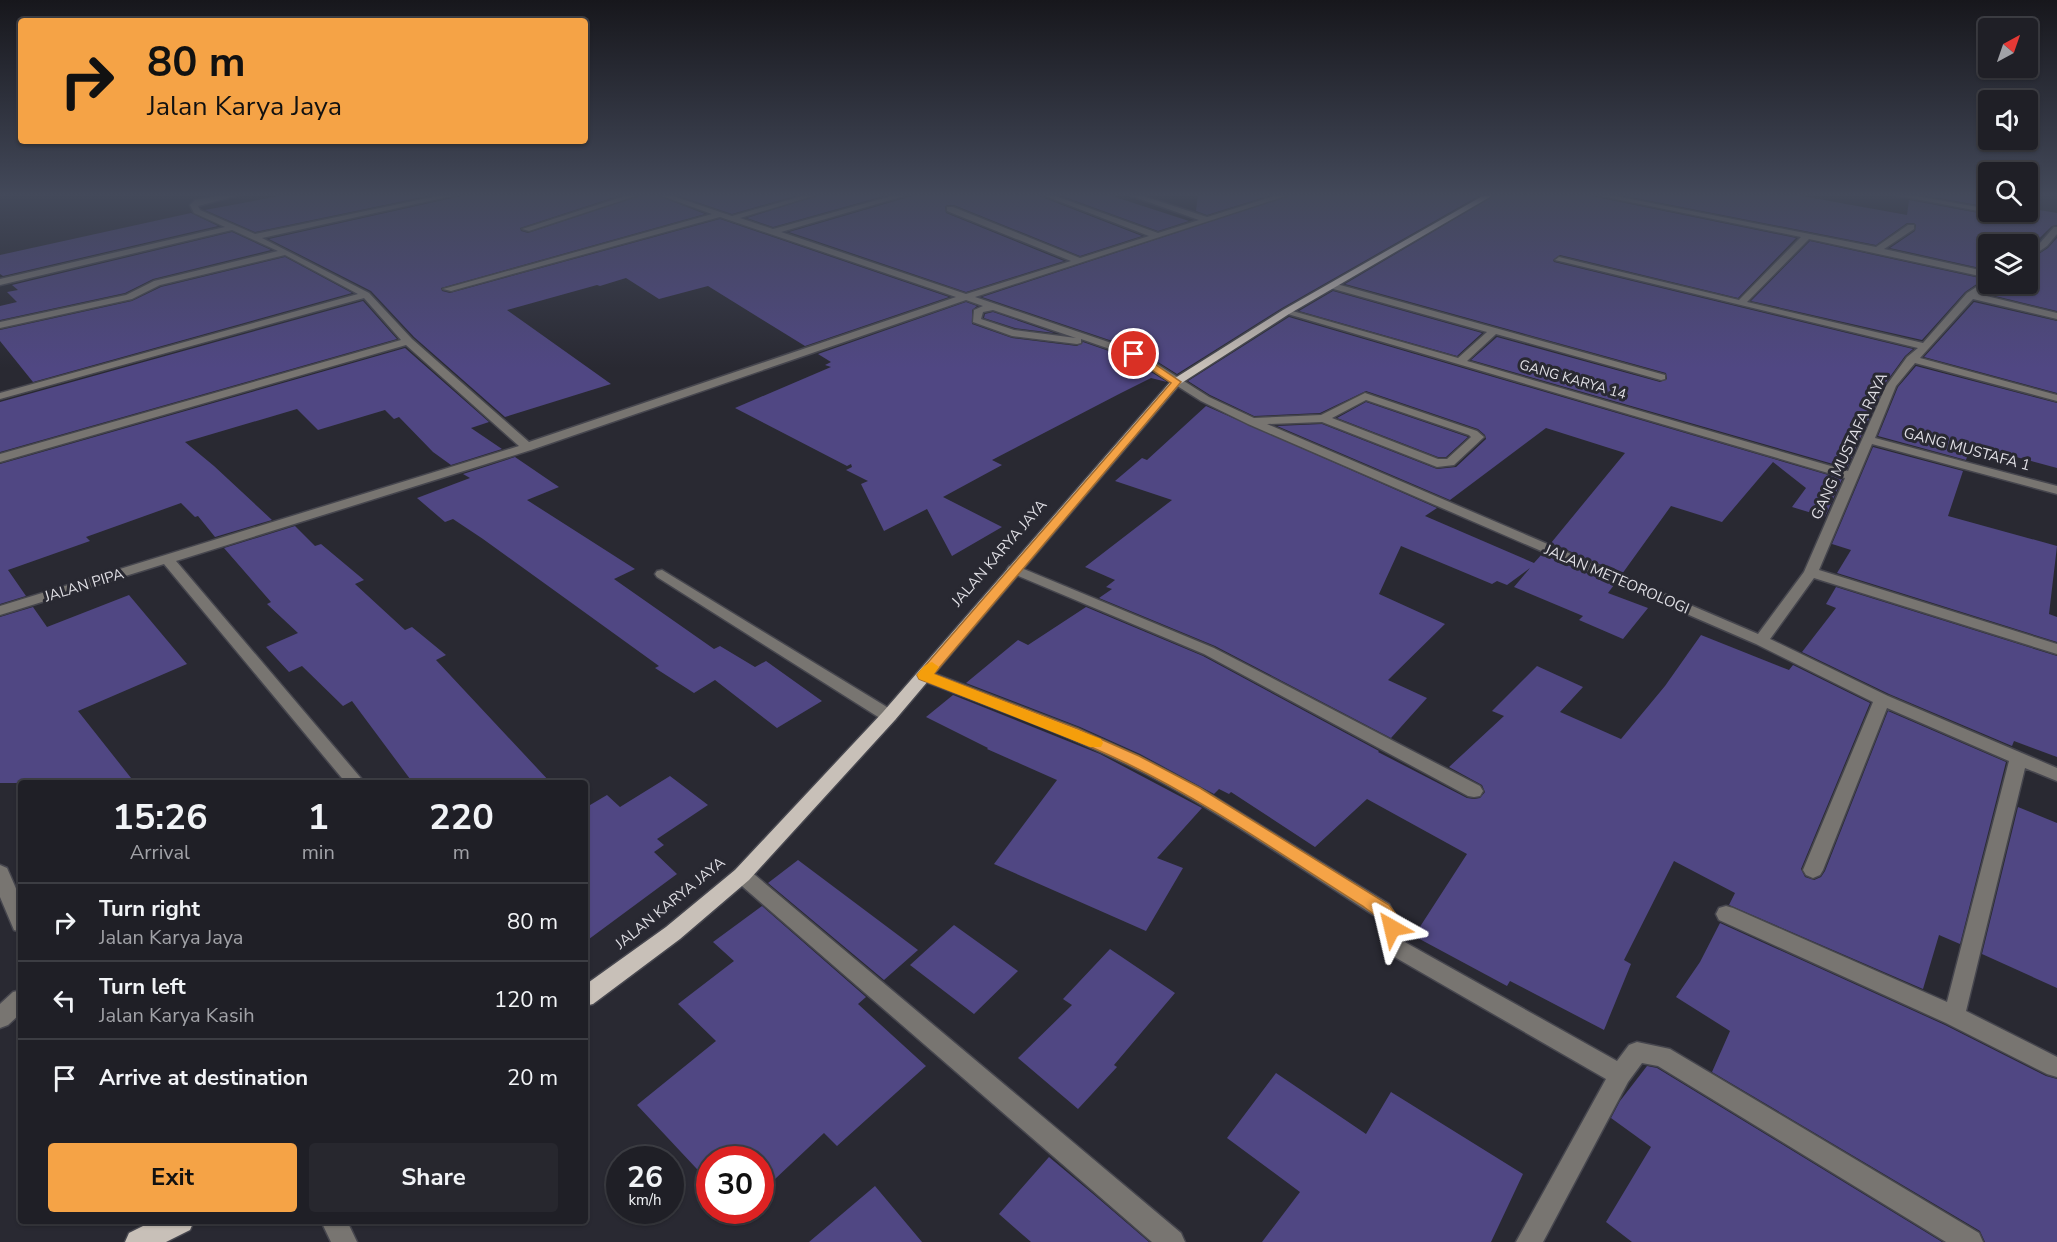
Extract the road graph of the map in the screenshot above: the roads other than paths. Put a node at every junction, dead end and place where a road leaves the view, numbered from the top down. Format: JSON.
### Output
{"nodes":[{"id":1,"x":128,"y":252,"type":"edge"},
{"id":2,"x":286,"y":252,"type":"joint"},
{"id":3,"x":583,"y":252,"type":"edge"},
{"id":4,"x":830,"y":252,"type":"edge"},
{"id":5,"x":1057,"y":252,"type":"edge"},
{"id":6,"x":1108,"y":252,"type":"edge"},
{"id":7,"x":1391,"y":252,"type":"edge"},
{"id":8,"x":1791,"y":252,"type":"edge"},
{"id":9,"x":1886,"y":252,"type":"edge"},
{"id":10,"x":1558,"y":260,"type":"dead end"},
{"id":11,"x":1080,"y":261,"type":"junction"},
{"id":12,"x":1978,"y":273,"type":"edge"},
{"id":13,"x":0,"y":282,"type":"edge"},
{"id":14,"x":1333,"y":286,"type":"junction"},
{"id":15,"x":448,"y":289,"type":"dead end"},
{"id":16,"x":1978,"y":290,"type":"edge"},
{"id":17,"x":366,"y":295,"type":"junction"},
{"id":18,"x":1970,"y":295,"type":"junction"},
{"id":19,"x":963,"y":298,"type":"junction"},
{"id":20,"x":1741,"y":303,"type":"junction"},
{"id":21,"x":993,"y":307,"type":"junction"},
{"id":22,"x":1286,"y":312,"type":"junction"},
{"id":23,"x":2057,"y":316,"type":"edge"},
{"id":24,"x":0,"y":326,"type":"edge"},
{"id":25,"x":1494,"y":332,"type":"junction"},
{"id":26,"x":408,"y":341,"type":"junction"},
{"id":27,"x":1097,"y":342,"type":"junction"},
{"id":28,"x":1925,"y":347,"type":"junction"},
{"id":29,"x":1911,"y":359,"type":"junction"},
{"id":30,"x":1460,"y":362,"type":"junction"},
{"id":31,"x":1661,"y":377,"type":"dead end"},
{"id":32,"x":1176,"y":382,"type":"junction"},
{"id":33,"x":0,"y":396,"type":"edge"},
{"id":34,"x":2057,"y":398,"type":"edge"},
{"id":35,"x":1323,"y":418,"type":"junction"},
{"id":36,"x":1252,"y":422,"type":"junction"},
{"id":37,"x":1869,"y":440,"type":"junction"},
{"id":38,"x":526,"y":447,"type":"junction"},
{"id":39,"x":0,"y":458,"type":"edge"},
{"id":40,"x":1852,"y":476,"type":"junction"},
{"id":41,"x":2057,"y":490,"type":"edge"},
{"id":42,"x":167,"y":559,"type":"junction"},
{"id":43,"x":1014,"y":569,"type":"junction"},
{"id":44,"x":1811,"y":572,"type":"junction"},
{"id":45,"x":662,"y":574,"type":"dead end"},
{"id":46,"x":0,"y":611,"type":"edge"},
{"id":47,"x":1761,"y":641,"type":"junction"},
{"id":48,"x":2057,"y":649,"type":"edge"},
{"id":49,"x":925,"y":675,"type":"junction"},
{"id":50,"x":1882,"y":700,"type":"junction"},
{"id":51,"x":889,"y":716,"type":"junction"},
{"id":52,"x":2018,"y":759,"type":"junction"},
{"id":53,"x":2057,"y":775,"type":"edge"},
{"id":54,"x":353,"y":780,"type":"edge"},
{"id":55,"x":1474,"y":791,"type":"dead end"},
{"id":56,"x":1813,"y":870,"type":"dead end"},
{"id":57,"x":0,"y":873,"type":"edge"},
{"id":58,"x":742,"y":875,"type":"junction"},
{"id":59,"x":1726,"y":914,"type":"dead end"},
{"id":60,"x":18,"y":917,"type":"edge"},
{"id":61,"x":588,"y":995,"type":"edge"},
{"id":62,"x":18,"y":1002,"type":"edge"},
{"id":63,"x":1954,"y":1016,"type":"junction"},
{"id":64,"x":0,"y":1018,"type":"edge"},
{"id":65,"x":2055,"y":1066,"type":"dead end"},
{"id":66,"x":1620,"y":1075,"type":"junction"},
{"id":67,"x":175,"y":1224,"type":"edge"},
{"id":68,"x":335,"y":1224,"type":"edge"},
{"id":69,"x":138,"y":1242,"type":"edge"},
{"id":70,"x":344,"y":1242,"type":"edge"},
{"id":71,"x":1172,"y":1242,"type":"edge"},
{"id":72,"x":1529,"y":1242,"type":"edge"},
{"id":73,"x":1970,"y":1242,"type":"edge"}],
"edges":[{"from":1,"to":13,"type":"street"},
{"from":2,"to":17,"type":"street"},
{"from":2,"to":24,"type":"street"},
{"from":3,"to":15,"type":"street"},
{"from":4,"to":19,"type":"street"},
{"from":5,"to":11,"type":"street"},
{"from":6,"to":11,"type":"street","name":"JALAN PIPA"},
{"from":7,"to":14,"type":"main road","name":"JALAN KARYA JAYA"},
{"from":8,"to":20,"type":"street"},
{"from":9,"to":12,"type":"street"},
{"from":10,"to":20,"type":"street"},
{"from":11,"to":19,"type":"street","name":"JALAN PIPA"},
{"from":14,"to":22,"type":"main road","name":"JALAN KARYA JAYA"},
{"from":14,"to":25,"type":"street"},
{"from":16,"to":18,"type":"street","name":"GANG MUSTAFA RAYA"},
{"from":17,"to":26,"type":"street"},
{"from":17,"to":33,"type":"street"},
{"from":18,"to":23,"type":"street"},
{"from":18,"to":28,"type":"street","name":"GANG MUSTAFA RAYA"},
{"from":19,"to":21,"type":"street"},
{"from":19,"to":38,"type":"street","name":"JALAN PIPA"},
{"from":20,"to":28,"type":"street"},
{"from":21,"to":27,"type":"street"},
{"from":21,"to":27,"type":"street"},
{"from":22,"to":30,"type":"street","name":"GANG KARYA 14"},
{"from":22,"to":32,"type":"main road","name":"JALAN KARYA JAYA"},
{"from":25,"to":30,"type":"street"},
{"from":25,"to":31,"type":"street"},
{"from":26,"to":38,"type":"street"},
{"from":26,"to":39,"type":"street"},
{"from":27,"to":32,"type":"street","name":"JALAN METEOROLOGI"},
{"from":28,"to":29,"type":"street","name":"GANG MUSTAFA RAYA"},
{"from":29,"to":34,"type":"street"},
{"from":29,"to":37,"type":"street","name":"GANG MUSTAFA RAYA"},
{"from":30,"to":40,"type":"street","name":"GANG KARYA 14"},
{"from":32,"to":36,"type":"street","name":"JALAN METEOROLOGI"},
{"from":32,"to":43,"type":"main road","name":"JALAN KARYA JAYA"},
{"from":35,"to":35,"type":"street"},
{"from":35,"to":36,"type":"street"},
{"from":36,"to":47,"type":"street","name":"JALAN METEOROLOGI"},
{"from":37,"to":40,"type":"street","name":"GANG MUSTAFA RAYA"},
{"from":37,"to":41,"type":"street","name":"GANG MUSTAFA 1"},
{"from":38,"to":42,"type":"street","name":"JALAN PIPA"},
{"from":40,"to":44,"type":"street","name":"GANG MUSTAFA RAYA"},
{"from":42,"to":46,"type":"street","name":"JALAN PIPA"},
{"from":42,"to":54,"type":"street"},
{"from":43,"to":49,"type":"main road","name":"JALAN KARYA JAYA"},
{"from":43,"to":55,"type":"street"},
{"from":44,"to":47,"type":"street","name":"GANG MUSTAFA RAYA"},
{"from":44,"to":48,"type":"street"},
{"from":45,"to":51,"type":"street"},
{"from":47,"to":50,"type":"street","name":"JALAN METEOROLOGI"},
{"from":49,"to":51,"type":"main road","name":"JALAN KARYA JAYA"},
{"from":49,"to":66,"type":"street"},
{"from":50,"to":52,"type":"street","name":"JALAN METEOROLOGI"},
{"from":50,"to":56,"type":"street"},
{"from":51,"to":58,"type":"main road","name":"JALAN KARYA JAYA"},
{"from":52,"to":53,"type":"street","name":"JALAN METEOROLOGI"},
{"from":52,"to":63,"type":"street"},
{"from":57,"to":60,"type":"street"},
{"from":58,"to":61,"type":"main road","name":"JALAN KARYA JAYA"},
{"from":58,"to":71,"type":"street"},
{"from":59,"to":63,"type":"street"},
{"from":62,"to":64,"type":"street"},
{"from":63,"to":65,"type":"street"},
{"from":66,"to":72,"type":"street"},
{"from":66,"to":73,"type":"street"},
{"from":67,"to":69,"type":"main road"},
{"from":68,"to":70,"type":"street"}]}
